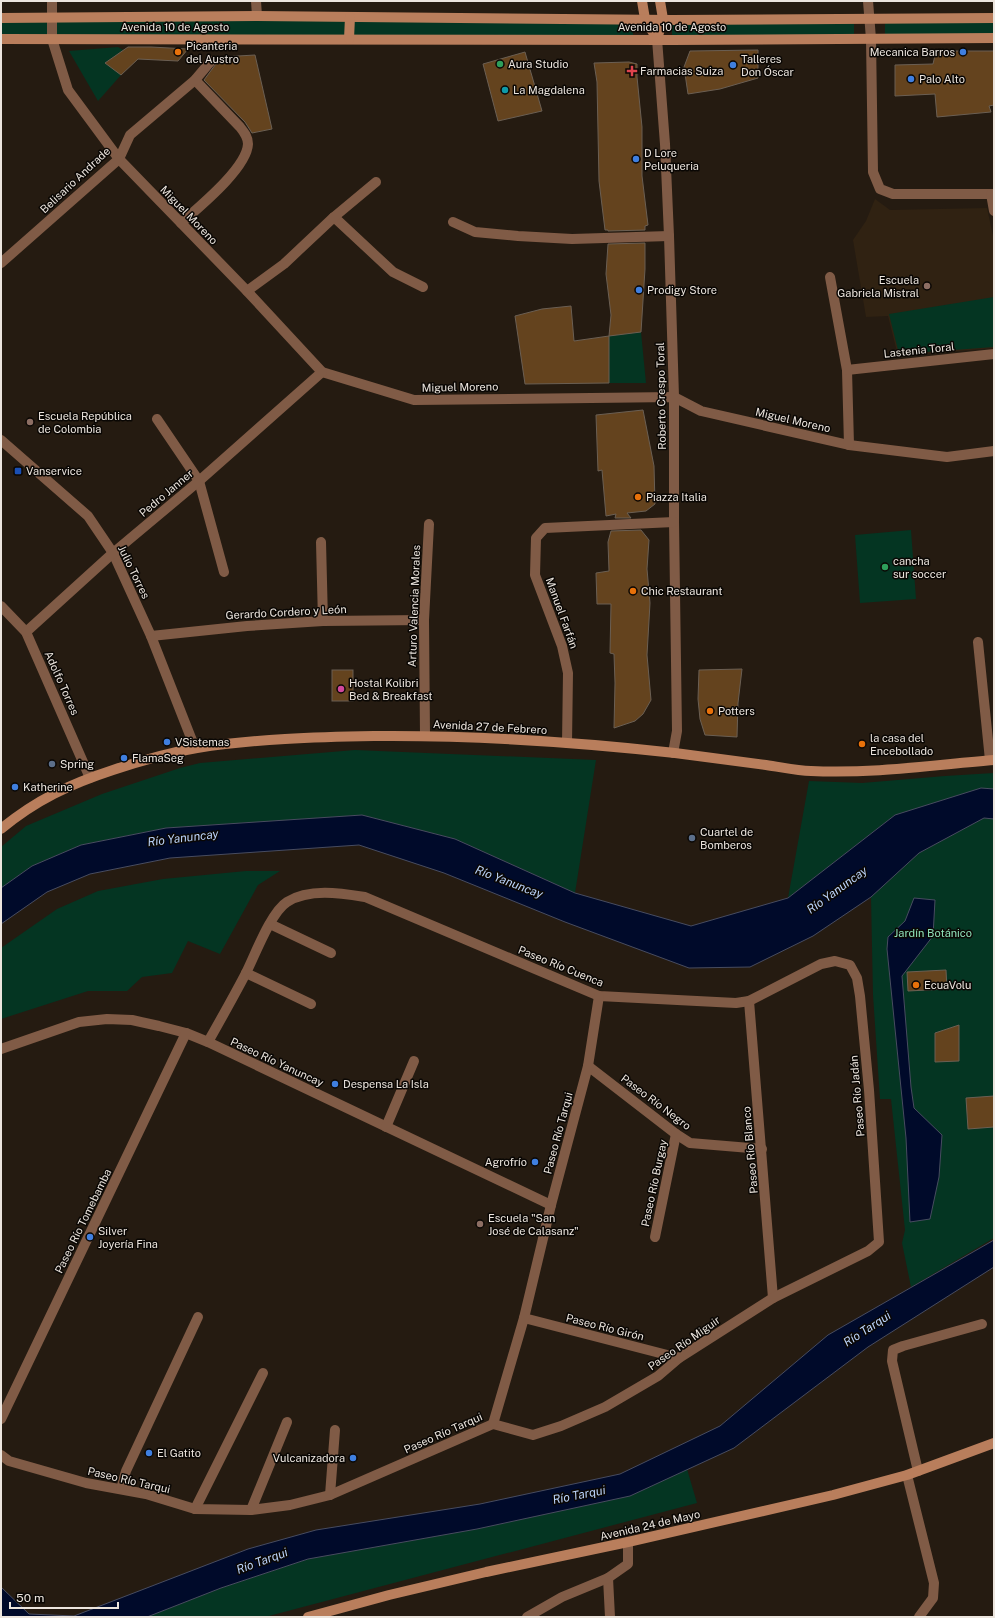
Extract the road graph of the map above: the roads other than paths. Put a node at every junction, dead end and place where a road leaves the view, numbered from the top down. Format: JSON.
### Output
{"nodes":[{"id":1,"x":52,"y":1,"type":"edge"},
{"id":2,"x":256,"y":1,"type":"edge"},
{"id":3,"x":642,"y":1,"type":"edge"},
{"id":4,"x":660,"y":1,"type":"edge"},
{"id":5,"x":868,"y":1,"type":"edge"},
{"id":6,"x":257,"y":16,"type":"junction"},
{"id":7,"x":52,"y":17,"type":"junction"},
{"id":8,"x":350,"y":17,"type":"junction"},
{"id":9,"x":1,"y":18,"type":"edge"},
{"id":10,"x":994,"y":18,"type":"edge"},
{"id":11,"x":645,"y":19,"type":"junction"},
{"id":12,"x":663,"y":19,"type":"junction"},
{"id":13,"x":870,"y":19,"type":"junction"},
{"id":14,"x":994,"y":38,"type":"edge"},
{"id":15,"x":1,"y":39,"type":"edge"},
{"id":16,"x":52,"y":39,"type":"junction"},
{"id":17,"x":349,"y":39,"type":"junction"},
{"id":18,"x":657,"y":39,"type":"junction"},
{"id":19,"x":871,"y":39,"type":"junction"},
{"id":20,"x":211,"y":61,"type":"dead end"},
{"id":21,"x":194,"y":80,"type":"junction"},
{"id":22,"x":119,"y":159,"type":"junction"},
{"id":23,"x":376,"y":182,"type":"dead end"},
{"id":24,"x":992,"y":194,"type":"edge"},
{"id":25,"x":994,"y":211,"type":"edge"},
{"id":26,"x":334,"y":217,"type":"junction"},
{"id":27,"x":454,"y":222,"type":"dead end"},
{"id":28,"x":181,"y":223,"type":"junction"},
{"id":29,"x":669,"y":236,"type":"junction"},
{"id":30,"x":1,"y":263,"type":"edge"},
{"id":31,"x":830,"y":277,"type":"dead end"},
{"id":32,"x":423,"y":287,"type":"dead end"},
{"id":33,"x":247,"y":291,"type":"junction"},
{"id":34,"x":994,"y":354,"type":"edge"},
{"id":35,"x":847,"y":370,"type":"junction"},
{"id":36,"x":322,"y":372,"type":"junction"},
{"id":37,"x":674,"y":397,"type":"junction"},
{"id":38,"x":157,"y":419,"type":"dead end"},
{"id":39,"x":1,"y":440,"type":"edge"},
{"id":40,"x":849,"y":445,"type":"junction"},
{"id":41,"x":994,"y":451,"type":"edge"},
{"id":42,"x":199,"y":481,"type":"junction"},
{"id":43,"x":674,"y":522,"type":"junction"},
{"id":44,"x":429,"y":524,"type":"dead end"},
{"id":45,"x":321,"y":542,"type":"dead end"},
{"id":46,"x":113,"y":553,"type":"junction"},
{"id":47,"x":224,"y":572,"type":"dead end"},
{"id":48,"x":1,"y":606,"type":"edge"},
{"id":49,"x":424,"y":620,"type":"junction"},
{"id":50,"x":322,"y":621,"type":"junction"},
{"id":51,"x":26,"y":632,"type":"junction"},
{"id":52,"x":151,"y":636,"type":"junction"},
{"id":53,"x":978,"y":642,"type":"dead end"},
{"id":54,"x":425,"y":736,"type":"junction"},
{"id":55,"x":567,"y":742,"type":"junction"},
{"id":56,"x":195,"y":748,"type":"junction"},
{"id":57,"x":673,"y":753,"type":"junction"},
{"id":58,"x":992,"y":760,"type":"edge"},
{"id":59,"x":90,"y":778,"type":"junction"},
{"id":60,"x":1,"y":829,"type":"edge"},
{"id":61,"x":270,"y":924,"type":"junction"},
{"id":62,"x":331,"y":953,"type":"dead end"},
{"id":63,"x":835,"y":961,"type":"joint"},
{"id":64,"x":246,"y":973,"type":"junction"},
{"id":65,"x":599,"y":996,"type":"junction"},
{"id":66,"x":749,"y":1001,"type":"junction"},
{"id":67,"x":311,"y":1004,"type":"dead end"},
{"id":68,"x":186,"y":1033,"type":"junction"},
{"id":69,"x":208,"y":1042,"type":"junction"},
{"id":70,"x":1,"y":1049,"type":"edge"},
{"id":71,"x":414,"y":1061,"type":"dead end"},
{"id":72,"x":588,"y":1066,"type":"junction"},
{"id":73,"x":386,"y":1127,"type":"junction"},
{"id":74,"x":676,"y":1134,"type":"junction"},
{"id":75,"x":762,"y":1149,"type":"junction"},
{"id":76,"x":551,"y":1205,"type":"junction"},
{"id":77,"x":655,"y":1237,"type":"dead end"},
{"id":78,"x":879,"y":1242,"type":"joint"},
{"id":79,"x":773,"y":1298,"type":"junction"},
{"id":80,"x":198,"y":1317,"type":"dead end"},
{"id":81,"x":524,"y":1318,"type":"junction"},
{"id":82,"x":982,"y":1324,"type":"dead end"},
{"id":83,"x":679,"y":1358,"type":"junction"},
{"id":84,"x":263,"y":1373,"type":"dead end"},
{"id":85,"x":1,"y":1419,"type":"edge"},
{"id":86,"x":287,"y":1422,"type":"dead end"},
{"id":87,"x":493,"y":1424,"type":"junction"},
{"id":88,"x":335,"y":1430,"type":"dead end"},
{"id":89,"x":994,"y":1443,"type":"edge"},
{"id":90,"x":1,"y":1455,"type":"edge"},
{"id":91,"x":918,"y":1471,"type":"junction"},
{"id":92,"x":907,"y":1475,"type":"junction"},
{"id":93,"x":121,"y":1489,"type":"junction"},
{"id":94,"x":330,"y":1495,"type":"junction"},
{"id":95,"x":195,"y":1509,"type":"junction"},
{"id":96,"x":251,"y":1510,"type":"junction"},
{"id":97,"x":628,"y":1542,"type":"junction"},
{"id":98,"x":608,"y":1578,"type":"junction"},
{"id":99,"x":308,"y":1617,"type":"edge"},
{"id":100,"x":528,"y":1617,"type":"edge"},
{"id":101,"x":610,"y":1617,"type":"edge"},
{"id":102,"x":919,"y":1617,"type":"edge"}],
"edges":[{"from":1,"to":7,"type":"street","name":"Miguel Moreno"},
{"from":2,"to":6,"type":"street"},
{"from":3,"to":11,"type":"main road","name":"Roberto Crespo Toral"},
{"from":4,"to":12,"type":"main road","name":"Roberto Crespo Toral"},
{"from":5,"to":13,"type":"street"},
{"from":6,"to":7,"type":"main road","name":"Avenida 10 de Agosto"},
{"from":6,"to":8,"type":"main road","name":"Avenida 10 de Agosto"},
{"from":7,"to":9,"type":"main road","name":"Avenida 10 de Agosto"},
{"from":7,"to":16,"type":"street","name":"Miguel Moreno"},
{"from":8,"to":11,"type":"main road","name":"Avenida 10 de Agosto"},
{"from":8,"to":17,"type":"main road"},
{"from":10,"to":13,"type":"main road","name":"Avenida 10 de Agosto"},
{"from":11,"to":12,"type":"main road","name":"Avenida 10 de Agosto"},
{"from":11,"to":18,"type":"main road","name":"Roberto Crespo Toral"},
{"from":12,"to":13,"type":"main road","name":"Avenida 10 de Agosto"},
{"from":12,"to":18,"type":"main road","name":"Roberto Crespo Toral"},
{"from":13,"to":19,"type":"street"},
{"from":14,"to":19,"type":"main road","name":"Avenida 10 de Agosto"},
{"from":15,"to":16,"type":"main road","name":"Avenida 10 de Agosto"},
{"from":16,"to":17,"type":"main road","name":"Avenida 10 de Agosto"},
{"from":16,"to":22,"type":"street","name":"Miguel Moreno"},
{"from":17,"to":18,"type":"main road","name":"Avenida 10 de Agosto"},
{"from":18,"to":19,"type":"main road","name":"Avenida 10 de Agosto"},
{"from":18,"to":29,"type":"street","name":"Roberto Crespo Toral"},
{"from":19,"to":24,"type":"street"},
{"from":20,"to":21,"type":"street","name":"Belisario Andrade"},
{"from":21,"to":22,"type":"street","name":"Belisario Andrade"},
{"from":21,"to":28,"type":"street"},
{"from":22,"to":28,"type":"street","name":"Miguel Moreno"},
{"from":22,"to":30,"type":"street","name":"Belisario Andrade"},
{"from":23,"to":26,"type":"street"},
{"from":24,"to":25,"type":"street"},
{"from":26,"to":32,"type":"street"},
{"from":26,"to":33,"type":"street"},
{"from":27,"to":29,"type":"street"},
{"from":28,"to":33,"type":"street","name":"Miguel Moreno"},
{"from":29,"to":37,"type":"street","name":"Roberto Crespo Toral"},
{"from":31,"to":35,"type":"street"},
{"from":33,"to":36,"type":"street","name":"Miguel Moreno"},
{"from":34,"to":35,"type":"street","name":"Lastenia Toral"},
{"from":35,"to":40,"type":"street"},
{"from":36,"to":37,"type":"street","name":"Miguel Moreno"},
{"from":36,"to":42,"type":"street","name":"Pedro Janner"},
{"from":37,"to":40,"type":"street","name":"Miguel Moreno"},
{"from":37,"to":43,"type":"street","name":"Roberto Crespo Toral"},
{"from":38,"to":42,"type":"street"},
{"from":39,"to":46,"type":"street","name":"Julio Torres"},
{"from":40,"to":41,"type":"street","name":"Miguel Moreno"},
{"from":42,"to":46,"type":"street","name":"Pedro Janner"},
{"from":42,"to":47,"type":"street"},
{"from":43,"to":55,"type":"street","name":"Manuel Farfán"},
{"from":43,"to":57,"type":"street","name":"Roberto Crespo Toral"},
{"from":44,"to":49,"type":"street","name":"Arturo Valencia Morales"},
{"from":45,"to":50,"type":"street"},
{"from":46,"to":51,"type":"street","name":"Pedro Janner"},
{"from":46,"to":52,"type":"street","name":"Julio Torres"},
{"from":48,"to":51,"type":"street","name":"Adolfo Torres"},
{"from":49,"to":50,"type":"street","name":"Gerardo Cordero y León"},
{"from":49,"to":54,"type":"street","name":"Arturo Valencia Morales"},
{"from":50,"to":52,"type":"street","name":"Gerardo Cordero y León"},
{"from":51,"to":59,"type":"street","name":"Adolfo Torres"},
{"from":52,"to":56,"type":"street","name":"Julio Torres"},
{"from":53,"to":58,"type":"street"},
{"from":54,"to":55,"type":"main road","name":"Avenida 27 de Febrero"},
{"from":54,"to":56,"type":"main road","name":"Avenida 27 de Febrero"},
{"from":55,"to":57,"type":"main road","name":"Avenida 27 de Febrero"},
{"from":56,"to":59,"type":"main road","name":"Avenida 27 de Febrero"},
{"from":57,"to":58,"type":"main road","name":"Avenida 27 de Febrero"},
{"from":59,"to":60,"type":"main road","name":"Avenida 27 de Febrero"},
{"from":61,"to":62,"type":"street"},
{"from":61,"to":64,"type":"street"},
{"from":61,"to":65,"type":"street","name":"Paseo Río Cuenca"},
{"from":63,"to":66,"type":"street","name":"Paseo Río Cuenca"},
{"from":63,"to":78,"type":"street","name":"Paseo Río Jadán"},
{"from":64,"to":67,"type":"street"},
{"from":64,"to":69,"type":"street"},
{"from":65,"to":66,"type":"street","name":"Paseo Río Cuenca"},
{"from":65,"to":72,"type":"street","name":"Paseo Río Tarqui"},
{"from":66,"to":75,"type":"street","name":"Paseo Río Blanco"},
{"from":68,"to":69,"type":"street","name":"Paseo Río Yanuncay"},
{"from":68,"to":70,"type":"street","name":"Paseo Río Yanuncay"},
{"from":68,"to":85,"type":"street","name":"Paseo Río Tomebamba"},
{"from":69,"to":73,"type":"street","name":"Paseo Río Yanuncay"},
{"from":71,"to":73,"type":"street"},
{"from":72,"to":74,"type":"street","name":"Paseo Río Negro"},
{"from":72,"to":76,"type":"street","name":"Paseo Río Tarqui"},
{"from":73,"to":76,"type":"street","name":"Paseo Río Yanuncay"},
{"from":74,"to":75,"type":"street","name":"Paseo Río Negro"},
{"from":74,"to":77,"type":"street","name":"Paseo Río Burgay"},
{"from":75,"to":79,"type":"street","name":"Paseo Río Blanco"},
{"from":76,"to":81,"type":"street","name":"Paseo Río Tarqui"},
{"from":78,"to":79,"type":"street","name":"Paseo Río Miguir"},
{"from":79,"to":83,"type":"street","name":"Paseo Río Miguir"},
{"from":80,"to":93,"type":"street"},
{"from":81,"to":83,"type":"street","name":"Paseo Río Girón"},
{"from":81,"to":87,"type":"street","name":"Paseo Río Tarqui"},
{"from":82,"to":91,"type":"street"},
{"from":83,"to":87,"type":"street","name":"Paseo Río Miguir"},
{"from":84,"to":95,"type":"street"},
{"from":86,"to":96,"type":"street"},
{"from":87,"to":94,"type":"street","name":"Paseo Río Tarqui"},
{"from":88,"to":94,"type":"street"},
{"from":89,"to":91,"type":"main road","name":"Avenida 24 de Mayo"},
{"from":90,"to":93,"type":"street","name":"Paseo Río Tarqui"},
{"from":91,"to":92,"type":"main road","name":"Avenida 24 de Mayo"},
{"from":92,"to":97,"type":"main road","name":"Avenida 24 de Mayo"},
{"from":92,"to":102,"type":"street"},
{"from":93,"to":95,"type":"street","name":"Paseo Río Tarqui"},
{"from":94,"to":96,"type":"street","name":"Paseo Río Tarqui"},
{"from":95,"to":96,"type":"street","name":"Paseo Río Tarqui"},
{"from":97,"to":98,"type":"street"},
{"from":97,"to":99,"type":"main road","name":"Avenida 24 de Mayo"},
{"from":98,"to":100,"type":"street"},
{"from":98,"to":101,"type":"street"}]}
